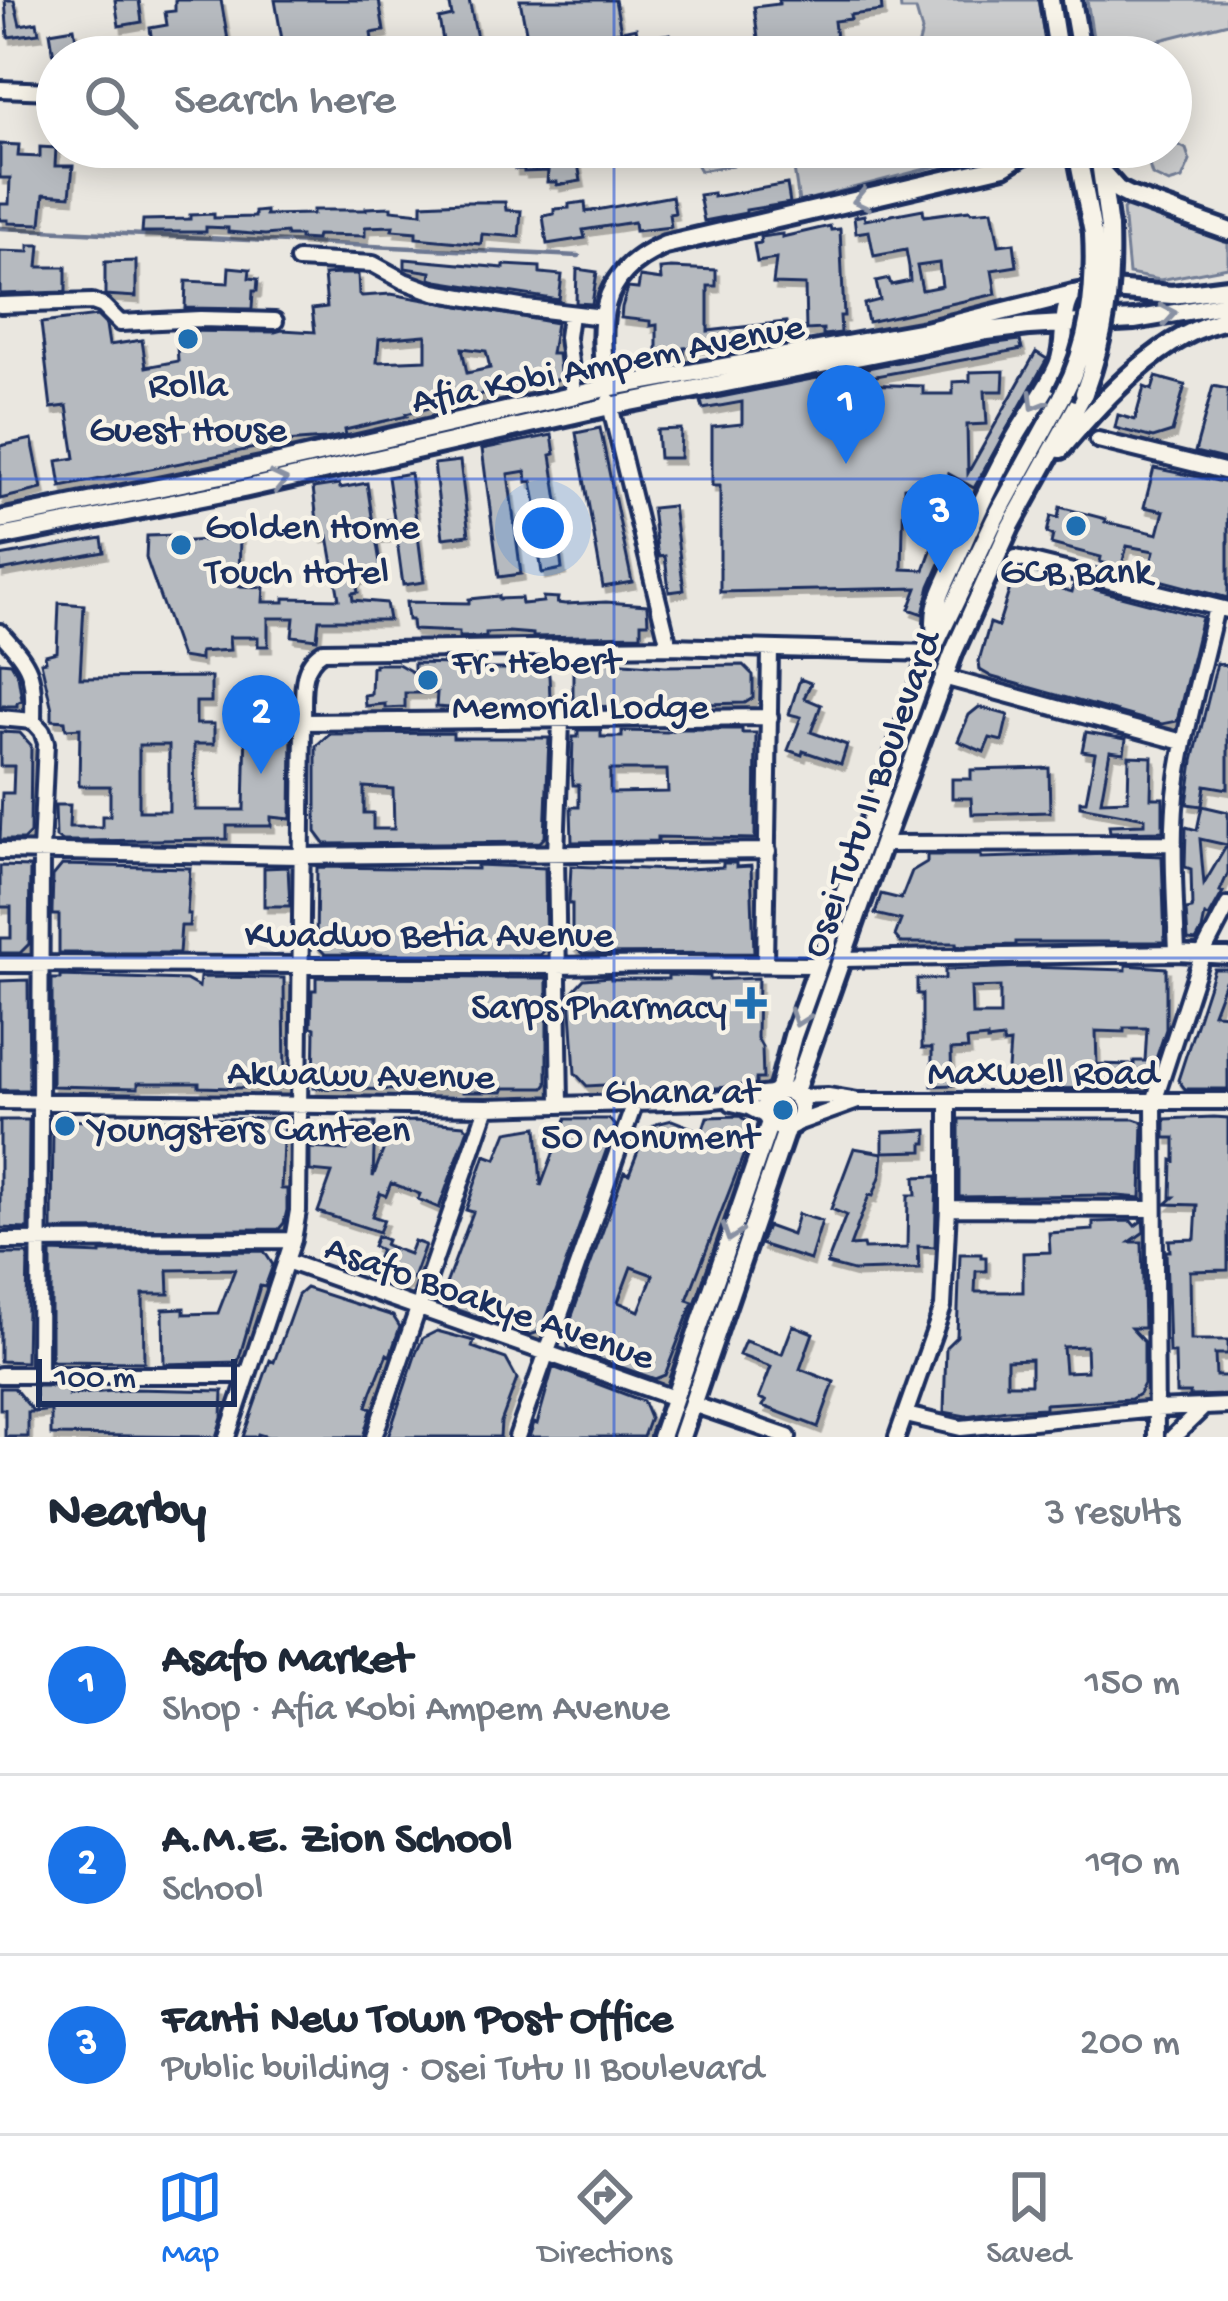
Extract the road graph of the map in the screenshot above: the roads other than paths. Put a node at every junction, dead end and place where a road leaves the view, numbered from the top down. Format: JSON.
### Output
{"nodes":[{"id":1,"x":1050,"y":0,"type":"edge"},
{"id":2,"x":1072,"y":0,"type":"edge"},
{"id":3,"x":1056,"y":36,"type":"edge"},
{"id":4,"x":1078,"y":36,"type":"edge"},
{"id":5,"x":0,"y":89,"type":"edge"},
{"id":6,"x":36,"y":90,"type":"edge"},
{"id":7,"x":997,"y":168,"type":"edge"},
{"id":8,"x":1080,"y":168,"type":"edge"},
{"id":9,"x":1101,"y":168,"type":"edge"},
{"id":10,"x":1102,"y":172,"type":"junction"},
{"id":11,"x":1228,"y":231,"type":"edge"},
{"id":12,"x":298,"y":260,"type":"dead end"},
{"id":13,"x":1228,"y":288,"type":"edge"},
{"id":14,"x":1073,"y":294,"type":"junction"},
{"id":15,"x":1228,"y":304,"type":"edge"},
{"id":16,"x":0,"y":305,"type":"edge"},
{"id":17,"x":570,"y":315,"type":"junction"},
{"id":18,"x":603,"y":317,"type":"junction"},
{"id":19,"x":275,"y":320,"type":"dead end"},
{"id":20,"x":1228,"y":320,"type":"edge"},
{"id":21,"x":1066,"y":326,"type":"junction"},
{"id":22,"x":574,"y":395,"type":"junction"},
{"id":23,"x":608,"y":397,"type":"junction"},
{"id":24,"x":1098,"y":440,"type":"dead end"},
{"id":25,"x":1040,"y":472,"type":"junction"},
{"id":26,"x":1228,"y":472,"type":"edge"},
{"id":27,"x":0,"y":520,"type":"edge"},
{"id":28,"x":1003,"y":523,"type":"junction"},
{"id":29,"x":0,"y":537,"type":"edge"},
{"id":30,"x":1016,"y":558,"type":"dead end"},
{"id":31,"x":1222,"y":608,"type":"edge"},
{"id":32,"x":0,"y":632,"type":"edge"},
{"id":33,"x":670,"y":646,"type":"junction"},
{"id":34,"x":934,"y":647,"type":"junction"},
{"id":35,"x":770,"y":649,"type":"junction"},
{"id":36,"x":943,"y":677,"type":"junction"},
{"id":37,"x":0,"y":718,"type":"edge"},
{"id":38,"x":770,"y":718,"type":"junction"},
{"id":39,"x":33,"y":721,"type":"junction"},
{"id":40,"x":561,"y":721,"type":"junction"},
{"id":41,"x":303,"y":722,"type":"junction"},
{"id":42,"x":1183,"y":742,"type":"junction"},
{"id":43,"x":1174,"y":843,"type":"junction"},
{"id":44,"x":882,"y":844,"type":"junction"},
{"id":45,"x":0,"y":851,"type":"edge"},
{"id":46,"x":41,"y":851,"type":"junction"},
{"id":47,"x":768,"y":851,"type":"junction"},
{"id":48,"x":556,"y":854,"type":"junction"},
{"id":49,"x":301,"y":856,"type":"junction"},
{"id":50,"x":1228,"y":905,"type":"edge"},
{"id":51,"x":1177,"y":953,"type":"junction"},
{"id":52,"x":1202,"y":955,"type":"junction"},
{"id":53,"x":1228,"y":956,"type":"edge"},
{"id":54,"x":841,"y":959,"type":"junction"},
{"id":55,"x":0,"y":964,"type":"edge"},
{"id":56,"x":40,"y":964,"type":"junction"},
{"id":57,"x":765,"y":964,"type":"junction"},
{"id":58,"x":818,"y":964,"type":"junction"},
{"id":59,"x":301,"y":966,"type":"junction"},
{"id":60,"x":557,"y":966,"type":"junction"},
{"id":61,"x":785,"y":1094,"type":"junction"},
{"id":62,"x":721,"y":1100,"type":"junction"},
{"id":63,"x":0,"y":1101,"type":"edge"},
{"id":64,"x":40,"y":1101,"type":"junction"},
{"id":65,"x":858,"y":1101,"type":"junction"},
{"id":66,"x":948,"y":1101,"type":"junction"},
{"id":67,"x":1228,"y":1101,"type":"edge"},
{"id":68,"x":635,"y":1102,"type":"junction"},
{"id":69,"x":1154,"y":1102,"type":"junction"},
{"id":70,"x":300,"y":1103,"type":"junction"},
{"id":71,"x":560,"y":1103,"type":"junction"},
{"id":72,"x":488,"y":1107,"type":"junction"},
{"id":73,"x":779,"y":1123,"type":"junction"},
{"id":74,"x":948,"y":1208,"type":"junction"},
{"id":75,"x":1154,"y":1209,"type":"junction"},
{"id":76,"x":0,"y":1240,"type":"edge"},
{"id":77,"x":39,"y":1240,"type":"junction"},
{"id":78,"x":293,"y":1240,"type":"junction"},
{"id":79,"x":286,"y":1261,"type":"junction"},
{"id":80,"x":419,"y":1309,"type":"junction"},
{"id":81,"x":547,"y":1352,"type":"junction"},
{"id":82,"x":0,"y":1375,"type":"edge"},
{"id":83,"x":39,"y":1375,"type":"junction"},
{"id":84,"x":247,"y":1375,"type":"junction"},
{"id":85,"x":683,"y":1401,"type":"junction"},
{"id":86,"x":1228,"y":1406,"type":"edge"},
{"id":87,"x":1204,"y":1407,"type":"junction"},
{"id":88,"x":1156,"y":1409,"type":"junction"},
{"id":89,"x":906,"y":1414,"type":"junction"},
{"id":90,"x":227,"y":1437,"type":"edge"},
{"id":91,"x":374,"y":1437,"type":"edge"},
{"id":92,"x":517,"y":1437,"type":"edge"},
{"id":93,"x":661,"y":1437,"type":"edge"},
{"id":94,"x":681,"y":1437,"type":"edge"},
{"id":95,"x":786,"y":1437,"type":"edge"},
{"id":96,"x":897,"y":1437,"type":"edge"},
{"id":97,"x":1156,"y":1437,"type":"edge"},
{"id":98,"x":1173,"y":1437,"type":"edge"}],
"edges":[{"from":1,"to":3,"type":"main road"},
{"from":2,"to":4,"type":"main road"},
{"from":5,"to":6,"type":"street"},
{"from":7,"to":18,"type":"main road","one_way":true},
{"from":8,"to":28,"type":"main road","name":"Osei Tutu II Boulevard","bridge":true},
{"from":9,"to":10,"type":"main road","name":"Osei Tutu II Boulevard"},
{"from":10,"to":11,"type":"main road"},
{"from":10,"to":25,"type":"main road","name":"Osei Tutu II Boulevard","bridge":true},
{"from":12,"to":17,"type":"street"},
{"from":13,"to":14,"type":"main road","name":"Afia Kobi Ampem Avenue"},
{"from":14,"to":21,"type":"main road"},
{"from":14,"to":23,"type":"main road","name":"Afia Kobi Ampem Avenue"},
{"from":21,"to":15,"type":"main road","name":"Afia Kobi Ampem Avenue","one_way":true},
{"from":16,"to":19,"type":"street"},
{"from":17,"to":18,"type":"street"},
{"from":17,"to":22,"type":"street"},
{"from":18,"to":23,"type":"main road"},
{"from":20,"to":25,"type":"main road"},
{"from":21,"to":23,"type":"main road","name":"Afia Kobi Ampem Avenue"},
{"from":21,"to":34,"type":"main road","one_way":true},
{"from":22,"to":23,"type":"main road","name":"Afia Kobi Ampem Avenue"},
{"from":22,"to":27,"type":"main road","name":"Afia Kobi Ampem Avenue"},
{"from":29,"to":23,"type":"main road","name":"Afia Kobi Ampem Avenue","one_way":true},
{"from":23,"to":33,"type":"street"},
{"from":24,"to":26,"type":"street"},
{"from":25,"to":28,"type":"main road","name":"Osei Tutu II Boulevard"},
{"from":28,"to":34,"type":"main road","name":"Osei Tutu II Boulevard"},
{"from":28,"to":36,"type":"main road","name":"Osei Tutu II Boulevard"},
{"from":30,"to":31,"type":"street"},
{"from":31,"to":42,"type":"street"},
{"from":32,"to":39,"type":"street"},
{"from":33,"to":35,"type":"street"},
{"from":33,"to":41,"type":"street"},
{"from":34,"to":35,"type":"street"},
{"from":34,"to":58,"type":"main road","name":"Osei Tutu II Boulevard"},
{"from":35,"to":38,"type":"street"},
{"from":36,"to":42,"type":"street"},
{"from":36,"to":44,"type":"main road","name":"Osei Tutu II Boulevard"},
{"from":37,"to":39,"type":"street"},
{"from":38,"to":40,"type":"street"},
{"from":38,"to":47,"type":"street"},
{"from":39,"to":46,"type":"street"},
{"from":40,"to":41,"type":"street"},
{"from":40,"to":48,"type":"street"},
{"from":41,"to":49,"type":"street"},
{"from":42,"to":43,"type":"street"},
{"from":43,"to":44,"type":"street"},
{"from":43,"to":51,"type":"street"},
{"from":44,"to":54,"type":"main road","name":"Osei Tutu II Boulevard"},
{"from":45,"to":46,"type":"street"},
{"from":46,"to":49,"type":"street"},
{"from":46,"to":56,"type":"street"},
{"from":47,"to":48,"type":"street"},
{"from":47,"to":57,"type":"street"},
{"from":48,"to":49,"type":"street"},
{"from":48,"to":60,"type":"street"},
{"from":49,"to":59,"type":"street"},
{"from":50,"to":52,"type":"street"},
{"from":51,"to":52,"type":"street"},
{"from":51,"to":54,"type":"street"},
{"from":52,"to":53,"type":"street"},
{"from":52,"to":69,"type":"street"},
{"from":54,"to":61,"type":"main road","name":"Osei Tutu II Boulevard"},
{"from":55,"to":56,"type":"street","name":"Kwadwo Betia Avenue"},
{"from":56,"to":59,"type":"street","name":"Kwadwo Betia Avenue"},
{"from":56,"to":64,"type":"street"},
{"from":57,"to":58,"type":"street","name":"Kwadwo Betia Avenue"},
{"from":57,"to":60,"type":"street","name":"Kwadwo Betia Avenue"},
{"from":58,"to":61,"type":"main road","name":"Osei Tutu II Boulevard","one_way":true},
{"from":59,"to":60,"type":"street","name":"Kwadwo Betia Avenue"},
{"from":59,"to":70,"type":"street"},
{"from":60,"to":71,"type":"street"},
{"from":61,"to":62,"type":"street","name":"Akwawu Avenue"},
{"from":61,"to":65,"type":"street","name":"Maxwell Road"},
{"from":61,"to":73,"type":"main road"},
{"from":61,"to":73,"type":"main road"},
{"from":62,"to":68,"type":"street","name":"Akwawu Avenue"},
{"from":62,"to":73,"type":"street","name":"Akwawu Avenue"},
{"from":63,"to":64,"type":"street","name":"Akwawu Avenue"},
{"from":64,"to":70,"type":"street","name":"Akwawu Avenue"},
{"from":64,"to":77,"type":"street"},
{"from":65,"to":66,"type":"street","name":"Maxwell Road"},
{"from":65,"to":73,"type":"street","name":"Maxwell Road"},
{"from":66,"to":69,"type":"street","name":"Maxwell Road"},
{"from":66,"to":74,"type":"street"},
{"from":67,"to":69,"type":"street","name":"Maxwell Road"},
{"from":68,"to":71,"type":"street","name":"Akwawu Avenue"},
{"from":68,"to":81,"type":"street"},
{"from":69,"to":75,"type":"street"},
{"from":70,"to":72,"type":"street","name":"Akwawu Avenue"},
{"from":70,"to":78,"type":"street"},
{"from":71,"to":72,"type":"street","name":"Akwawu Avenue"},
{"from":72,"to":80,"type":"street"},
{"from":73,"to":85,"type":"main road"},
{"from":74,"to":75,"type":"street"},
{"from":74,"to":89,"type":"street"},
{"from":75,"to":88,"type":"street"},
{"from":76,"to":77,"type":"street"},
{"from":77,"to":78,"type":"street"},
{"from":77,"to":83,"type":"street"},
{"from":78,"to":79,"type":"street"},
{"from":79,"to":80,"type":"street","name":"Asafo Boakye Avenue"},
{"from":79,"to":84,"type":"street"},
{"from":80,"to":81,"type":"street","name":"Asafo Boakye Avenue"},
{"from":80,"to":91,"type":"street"},
{"from":81,"to":85,"type":"street","name":"Asafo Boakye Avenue"},
{"from":81,"to":92,"type":"street"},
{"from":82,"to":83,"type":"street"},
{"from":83,"to":84,"type":"street"},
{"from":84,"to":90,"type":"street"},
{"from":85,"to":93,"type":"main road"},
{"from":85,"to":94,"type":"main road"},
{"from":85,"to":95,"type":"street","name":"Asafo Boakye Avenue"},
{"from":86,"to":87,"type":"street"},
{"from":87,"to":88,"type":"street"},
{"from":87,"to":98,"type":"street"},
{"from":88,"to":89,"type":"street"},
{"from":88,"to":97,"type":"street"},
{"from":89,"to":96,"type":"street"}]}
